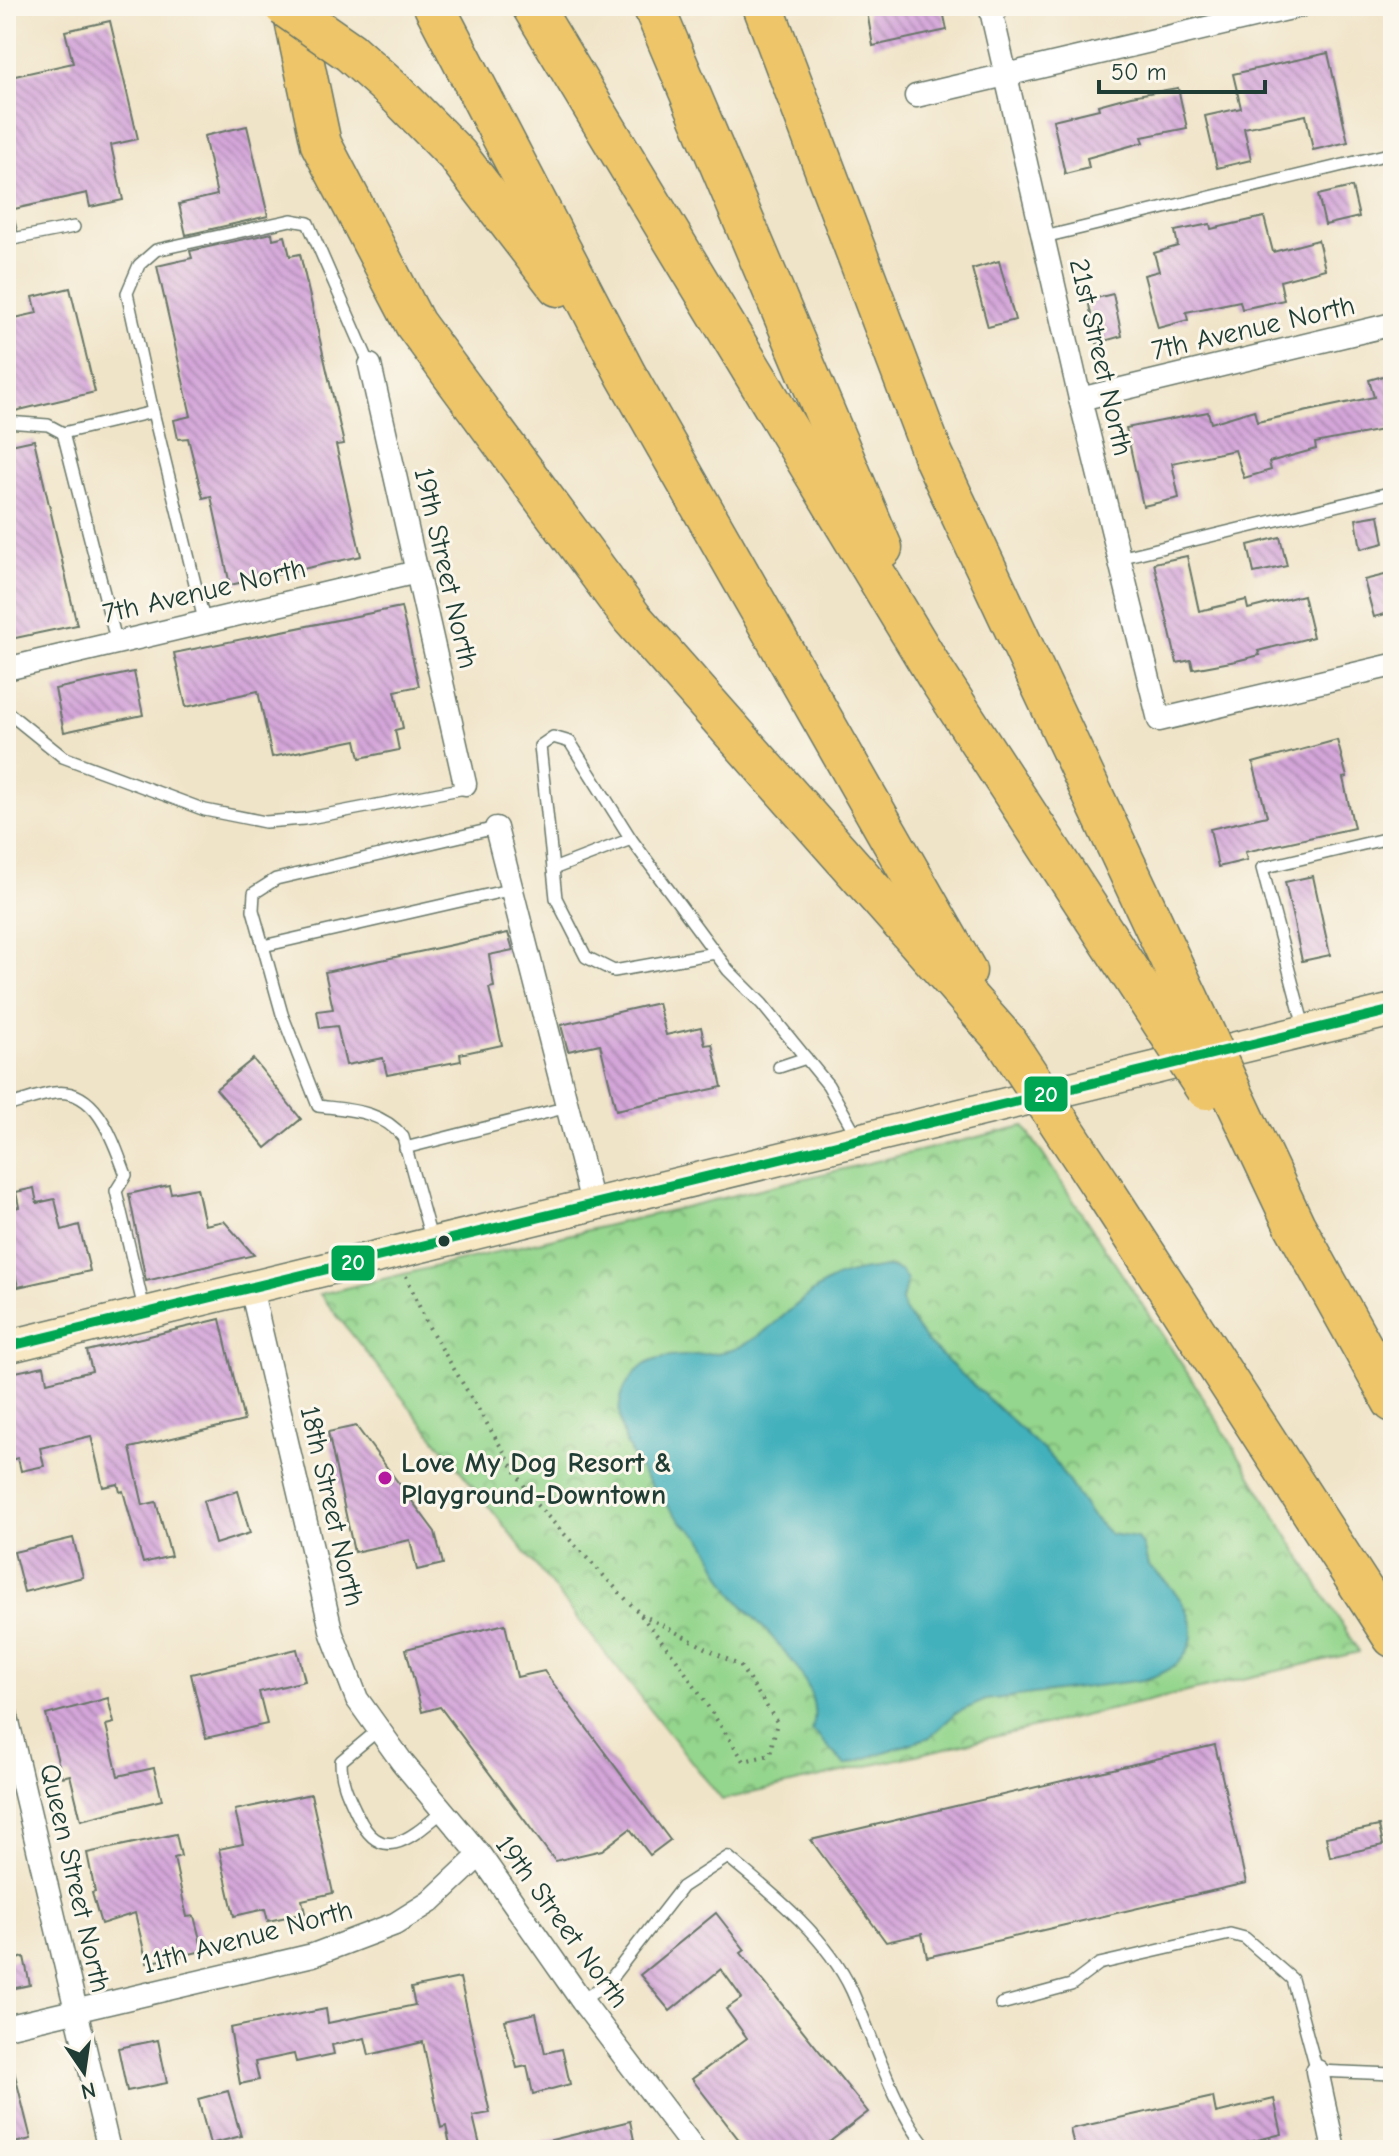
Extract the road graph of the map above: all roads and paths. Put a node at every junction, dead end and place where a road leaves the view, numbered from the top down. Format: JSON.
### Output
{"nodes":[{"id":1,"x":284,"y":6,"type":"edge"},
{"id":2,"x":292,"y":6,"type":"edge"},
{"id":3,"x":434,"y":6,"type":"edge"},
{"id":4,"x":653,"y":6,"type":"edge"},
{"id":5,"x":763,"y":6,"type":"edge"},
{"id":6,"x":990,"y":6,"type":"edge"},
{"id":7,"x":1300,"y":6,"type":"edge"},
{"id":8,"x":533,"y":8,"type":"edge"},
{"id":9,"x":1007,"y":75,"type":"junction"},
{"id":10,"x":916,"y":96,"type":"dead end"},
{"id":11,"x":1393,"y":153,"type":"edge"},
{"id":12,"x":7,"y":218,"type":"edge"},
{"id":13,"x":74,"y":227,"type":"dead end"},
{"id":14,"x":1044,"y":237,"type":"junction"},
{"id":15,"x":1393,"y":324,"type":"edge"},
{"id":16,"x":370,"y":365,"type":"joint"},
{"id":17,"x":626,"y":375,"type":"junction"},
{"id":18,"x":1080,"y":399,"type":"junction"},
{"id":19,"x":153,"y":412,"type":"junction"},
{"id":20,"x":6,"y":422,"type":"edge"},
{"id":21,"x":63,"y":433,"type":"junction"},
{"id":22,"x":1393,"y":492,"type":"edge"},
{"id":23,"x":1119,"y":558,"type":"junction"},
{"id":24,"x":417,"y":572,"type":"junction"},
{"id":25,"x":204,"y":620,"type":"junction"},
{"id":26,"x":116,"y":640,"type":"junction"},
{"id":27,"x":1393,"y":665,"type":"edge"},
{"id":28,"x":6,"y":669,"type":"edge"},
{"id":29,"x":935,"y":673,"type":"junction"},
{"id":30,"x":6,"y":711,"type":"edge"},
{"id":31,"x":465,"y":784,"type":"joint"},
{"id":32,"x":496,"y":828,"type":"joint"},
{"id":33,"x":1393,"y":837,"type":"edge"},
{"id":34,"x":631,"y":839,"type":"junction"},
{"id":35,"x":553,"y":869,"type":"junction"},
{"id":36,"x":513,"y":889,"type":"junction"},
{"id":37,"x":263,"y":946,"type":"junction"},
{"id":38,"x":715,"y":953,"type":"junction"},
{"id":39,"x":1393,"y":1010,"type":"edge"},
{"id":40,"x":1184,"y":1027,"type":"junction"},
{"id":41,"x":1305,"y":1032,"type":"junction"},
{"id":42,"x":1005,"y":1040,"type":"junction"},
{"id":43,"x":806,"y":1058,"type":"junction"},
{"id":44,"x":779,"y":1067,"type":"dead end"},
{"id":45,"x":6,"y":1106,"type":"edge"},
{"id":46,"x":568,"y":1107,"type":"junction"},
{"id":47,"x":859,"y":1139,"type":"junction"},
{"id":48,"x":405,"y":1148,"type":"junction"},
{"id":49,"x":592,"y":1203,"type":"junction"},
{"id":50,"x":432,"y":1243,"type":"junction"},
{"id":51,"x":396,"y":1252,"type":"junction"},
{"id":52,"x":251,"y":1288,"type":"junction"},
{"id":53,"x":145,"y":1314,"type":"junction"},
{"id":54,"x":7,"y":1344,"type":"edge"},
{"id":55,"x":1393,"y":1402,"type":"edge"},
{"id":56,"x":639,"y":1613,"type":"junction"},
{"id":57,"x":1393,"y":1637,"type":"edge"},
{"id":58,"x":6,"y":1713,"type":"edge"},
{"id":59,"x":377,"y":1731,"type":"junction"},
{"id":60,"x":443,"y":1811,"type":"junction"},
{"id":61,"x":480,"y":1855,"type":"junction"},
{"id":62,"x":582,"y":2001,"type":"junction"},
{"id":63,"x":1001,"y":2004,"type":"dead end"},
{"id":64,"x":76,"y":2010,"type":"junction"},
{"id":65,"x":6,"y":2027,"type":"edge"},
{"id":66,"x":1317,"y":2071,"type":"junction"},
{"id":67,"x":1393,"y":2074,"type":"edge"},
{"id":68,"x":109,"y":2150,"type":"edge"},
{"id":69,"x":695,"y":2150,"type":"edge"},
{"id":70,"x":928,"y":2150,"type":"edge"},
{"id":71,"x":1334,"y":2150,"type":"edge"}],
"edges":[{"from":1,"to":17,"type":"highway","bridge":true},
{"from":2,"to":42,"type":"highway"},
{"from":3,"to":17,"type":"highway"},
{"from":4,"to":29,"type":"highway"},
{"from":5,"to":40,"type":"highway"},
{"from":6,"to":9,"type":"street","name":"21st Street North"},
{"from":7,"to":9,"type":"street"},
{"from":8,"to":29,"type":"highway"},
{"from":9,"to":10,"type":"street"},
{"from":9,"to":14,"type":"street","name":"21st Street North"},
{"from":11,"to":14,"type":"lane"},
{"from":12,"to":13,"type":"lane"},
{"from":14,"to":18,"type":"street","name":"21st Street North"},
{"from":15,"to":18,"type":"street","name":"7th Avenue North"},
{"from":16,"to":19,"type":"lane"},
{"from":16,"to":24,"type":"street","name":"19th Street North"},
{"from":17,"to":42,"type":"highway"},
{"from":18,"to":23,"type":"street","name":"21st Street North"},
{"from":19,"to":21,"type":"lane"},
{"from":19,"to":25,"type":"lane"},
{"from":20,"to":21,"type":"lane"},
{"from":21,"to":26,"type":"lane"},
{"from":22,"to":23,"type":"lane"},
{"from":23,"to":27,"type":"street","name":"21st Street North"},
{"from":24,"to":25,"type":"street","name":"7th Avenue North"},
{"from":24,"to":31,"type":"street","name":"19th Street North"},
{"from":25,"to":26,"type":"street","name":"7th Avenue North"},
{"from":26,"to":28,"type":"street","name":"7th Avenue North"},
{"from":29,"to":40,"type":"highway"},
{"from":30,"to":31,"type":"lane"},
{"from":32,"to":36,"type":"street"},
{"from":32,"to":37,"type":"lane"},
{"from":33,"to":41,"type":"lane"},
{"from":34,"to":35,"type":"lane"},
{"from":34,"to":35,"type":"lane"},
{"from":34,"to":38,"type":"lane"},
{"from":35,"to":38,"type":"lane"},
{"from":36,"to":37,"type":"lane"},
{"from":36,"to":46,"type":"street"},
{"from":37,"to":48,"type":"lane"},
{"from":38,"to":43,"type":"lane"},
{"from":39,"to":41,"type":"street"},
{"from":40,"to":55,"type":"highway","bridge":true},
{"from":41,"to":47,"type":"street"},
{"from":42,"to":57,"type":"highway","bridge":true},
{"from":43,"to":44,"type":"lane"},
{"from":43,"to":47,"type":"lane"},
{"from":45,"to":53,"type":"lane"},
{"from":46,"to":48,"type":"lane"},
{"from":46,"to":49,"type":"street"},
{"from":47,"to":49,"type":"street"},
{"from":48,"to":50,"type":"lane"},
{"from":49,"to":50,"type":"street"},
{"from":50,"to":51,"type":"street"},
{"from":51,"to":52,"type":"street"},
{"from":51,"to":56,"type":"path"},
{"from":52,"to":53,"type":"street"},
{"from":52,"to":59,"type":"street","name":"18th Street North"},
{"from":53,"to":54,"type":"street"},
{"from":56,"to":56,"type":"path"},
{"from":58,"to":64,"type":"street","name":"Queen Street North"},
{"from":59,"to":60,"type":"street","name":"19th Street North"},
{"from":59,"to":60,"type":"lane"},
{"from":60,"to":61,"type":"street","name":"19th Street North"},
{"from":61,"to":62,"type":"street","name":"19th Street North"},
{"from":61,"to":64,"type":"street","name":"11th Avenue North"},
{"from":62,"to":69,"type":"street","name":"19th Street North"},
{"from":62,"to":70,"type":"lane"},
{"from":63,"to":66,"type":"lane"},
{"from":64,"to":65,"type":"street","name":"11th Avenue North"},
{"from":64,"to":68,"type":"street","name":"Queen Street North"},
{"from":66,"to":67,"type":"lane"},
{"from":66,"to":71,"type":"street"}]}
